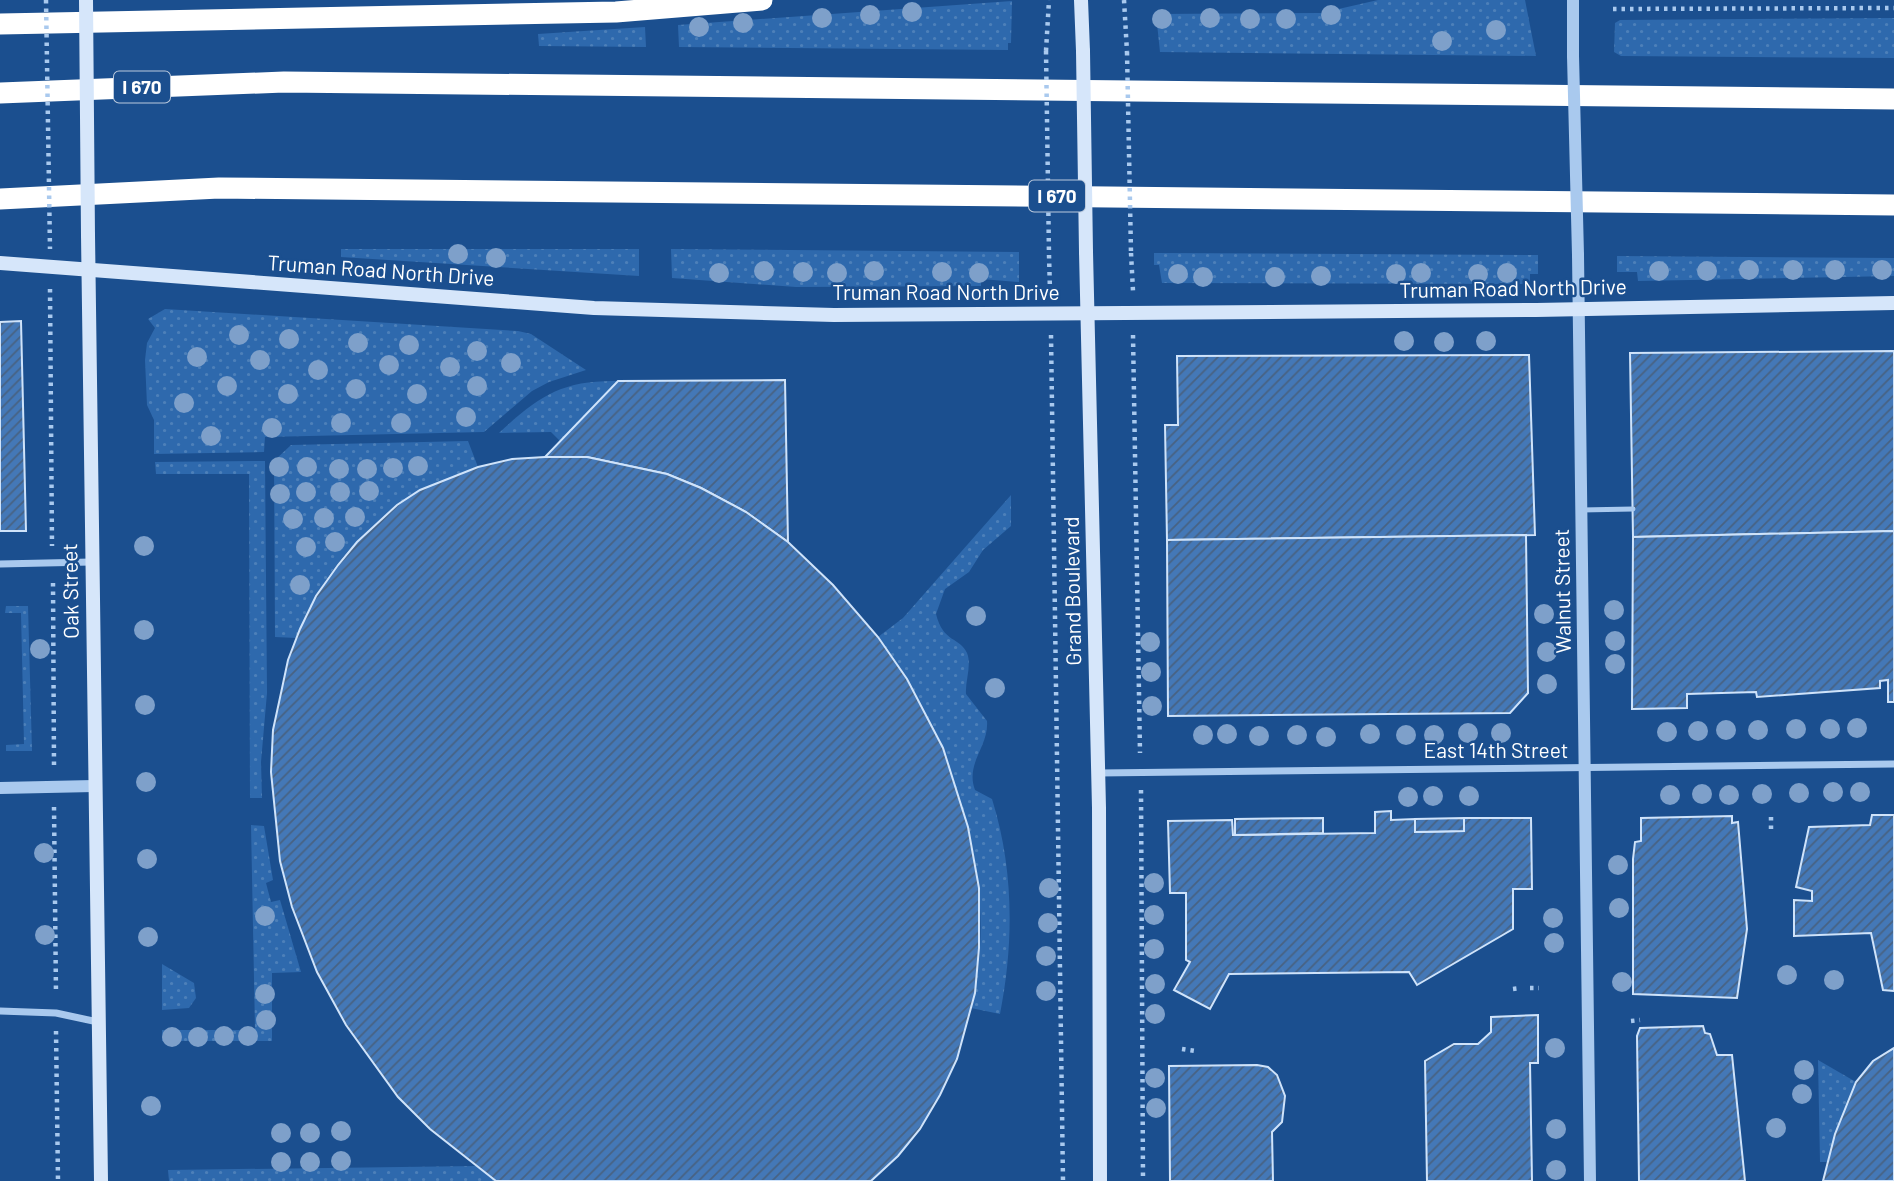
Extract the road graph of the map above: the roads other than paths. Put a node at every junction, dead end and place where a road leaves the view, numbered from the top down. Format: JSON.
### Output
{"nodes":[{"id":1,"x":86,"y":0,"type":"edge"},
{"id":2,"x":762,"y":0,"type":"edge"},
{"id":3,"x":1081,"y":0,"type":"edge"},
{"id":4,"x":1573,"y":0,"type":"edge"},
{"id":5,"x":529,"y":7,"type":"edge"},
{"id":6,"x":0,"y":24,"type":"edge"},
{"id":7,"x":0,"y":93,"type":"edge"},
{"id":8,"x":1894,"y":99,"type":"edge"},
{"id":9,"x":0,"y":200,"type":"edge"},
{"id":10,"x":1894,"y":205,"type":"edge"},
{"id":11,"x":0,"y":262,"type":"edge"},
{"id":12,"x":89,"y":271,"type":"junction"},
{"id":13,"x":1894,"y":303,"type":"edge"},
{"id":14,"x":1580,"y":309,"type":"junction"},
{"id":15,"x":1087,"y":314,"type":"junction"},
{"id":16,"x":1633,"y":509,"type":"dead end"},
{"id":17,"x":1581,"y":510,"type":"junction"},
{"id":18,"x":91,"y":562,"type":"junction"},
{"id":19,"x":0,"y":564,"type":"edge"},
{"id":20,"x":1894,"y":765,"type":"edge"},
{"id":21,"x":1585,"y":770,"type":"junction"},
{"id":22,"x":1099,"y":774,"type":"junction"},
{"id":23,"x":94,"y":786,"type":"junction"},
{"id":24,"x":0,"y":788,"type":"edge"},
{"id":25,"x":0,"y":1011,"type":"edge"},
{"id":26,"x":98,"y":1022,"type":"junction"},
{"id":27,"x":101,"y":1181,"type":"edge"},
{"id":28,"x":1100,"y":1181,"type":"edge"},
{"id":29,"x":1590,"y":1181,"type":"edge"}],
"edges":[{"from":1,"to":12,"type":"main road","name":"Oak Street","bridge":true},
{"from":2,"to":5,"type":"highway"},
{"from":3,"to":15,"type":"main road","name":"Grand Boulevard","bridge":true},
{"from":4,"to":14,"type":"street","name":"Walnut Street","bridge":true},
{"from":5,"to":6,"type":"highway"},
{"from":7,"to":8,"type":"highway","number":"I 670"},
{"from":9,"to":10,"type":"highway","number":"I 670"},
{"from":11,"to":12,"type":"main road","name":"Truman Road North Drive"},
{"from":12,"to":15,"type":"main road","name":"Truman Road North Drive"},
{"from":12,"to":18,"type":"main road","name":"Oak Street"},
{"from":13,"to":14,"type":"main road","name":"Truman Road North Drive"},
{"from":14,"to":15,"type":"main road","name":"Truman Road North Drive"},
{"from":14,"to":17,"type":"street","name":"Walnut Street"},
{"from":15,"to":22,"type":"main road","name":"Grand Boulevard"},
{"from":16,"to":17,"type":"lane"},
{"from":17,"to":21,"type":"street","name":"Walnut Street"},
{"from":18,"to":19,"type":"street"},
{"from":18,"to":23,"type":"main road","name":"Oak Street"},
{"from":20,"to":21,"type":"street","name":"East 14th Street"},
{"from":21,"to":22,"type":"street","name":"East 14th Street"},
{"from":21,"to":29,"type":"street","name":"Walnut Street"},
{"from":22,"to":28,"type":"main road","name":"Grand Boulevard"},
{"from":23,"to":24,"type":"street"},
{"from":23,"to":26,"type":"main road","name":"Oak Street"},
{"from":25,"to":26,"type":"street"},
{"from":26,"to":27,"type":"main road","name":"Oak Street"}]}
